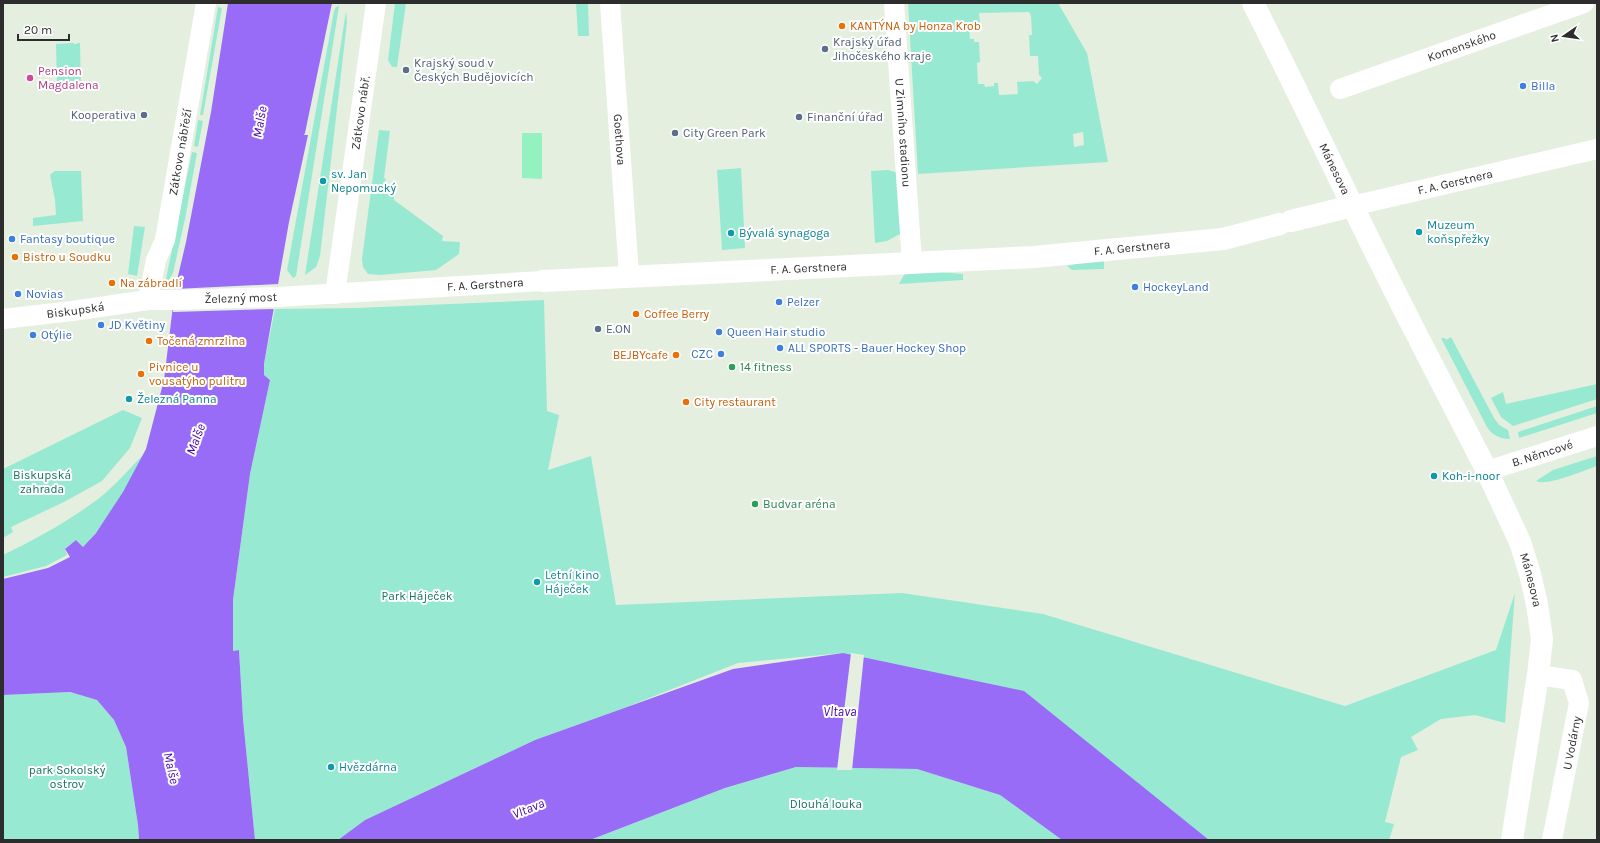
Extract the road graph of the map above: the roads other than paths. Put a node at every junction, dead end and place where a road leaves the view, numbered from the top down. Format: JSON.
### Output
{"nodes":[{"id":1,"x":206,"y":3,"type":"edge"},
{"id":2,"x":376,"y":3,"type":"edge"},
{"id":3,"x":610,"y":3,"type":"edge"},
{"id":4,"x":894,"y":3,"type":"edge"},
{"id":5,"x":1253,"y":3,"type":"edge"},
{"id":6,"x":1584,"y":3,"type":"edge"},
{"id":7,"x":1340,"y":89,"type":"dead end"},
{"id":8,"x":1597,"y":149,"type":"edge"},
{"id":9,"x":1352,"y":206,"type":"junction"},
{"id":10,"x":912,"y":262,"type":"junction"},
{"id":11,"x":629,"y":276,"type":"junction"},
{"id":12,"x":543,"y":281,"type":"joint"},
{"id":13,"x":335,"y":294,"type":"junction"},
{"id":14,"x":148,"y":300,"type":"junction"},
{"id":15,"x":3,"y":319,"type":"edge"},
{"id":16,"x":1597,"y":436,"type":"edge"},
{"id":17,"x":1487,"y":472,"type":"junction"},
{"id":18,"x":1538,"y":675,"type":"junction"},
{"id":19,"x":1512,"y":840,"type":"edge"},
{"id":20,"x":1552,"y":840,"type":"edge"}],
"edges":[{"from":1,"to":14,"type":"street","name":"Zátkovo nábřeží"},
{"from":2,"to":13,"type":"street","name":"Zátkovo nábř."},
{"from":3,"to":11,"type":"street","name":"Goethova"},
{"from":4,"to":10,"type":"street","name":"U Zimního stadionu"},
{"from":5,"to":9,"type":"main road","name":"Mánesova"},
{"from":6,"to":7,"type":"street","name":"Komenského"},
{"from":8,"to":9,"type":"street","name":"F. A. Gerstnera"},
{"from":9,"to":10,"type":"main road","name":"F. A. Gerstnera"},
{"from":9,"to":17,"type":"main road","name":"Mánesova"},
{"from":10,"to":11,"type":"main road","name":"F. A. Gerstnera"},
{"from":11,"to":12,"type":"main road","name":"F. A. Gerstnera"},
{"from":12,"to":13,"type":"street","name":"F. A. Gerstnera"},
{"from":13,"to":14,"type":"street","name":"Železný most"},
{"from":14,"to":15,"type":"street","name":"Biskupská"},
{"from":16,"to":17,"type":"street","name":"B. Němcové"},
{"from":17,"to":18,"type":"main road","name":"Mánesova"},
{"from":18,"to":19,"type":"main road","name":"Mánesova"},
{"from":18,"to":20,"type":"street","name":"U Vodárny"}]}
